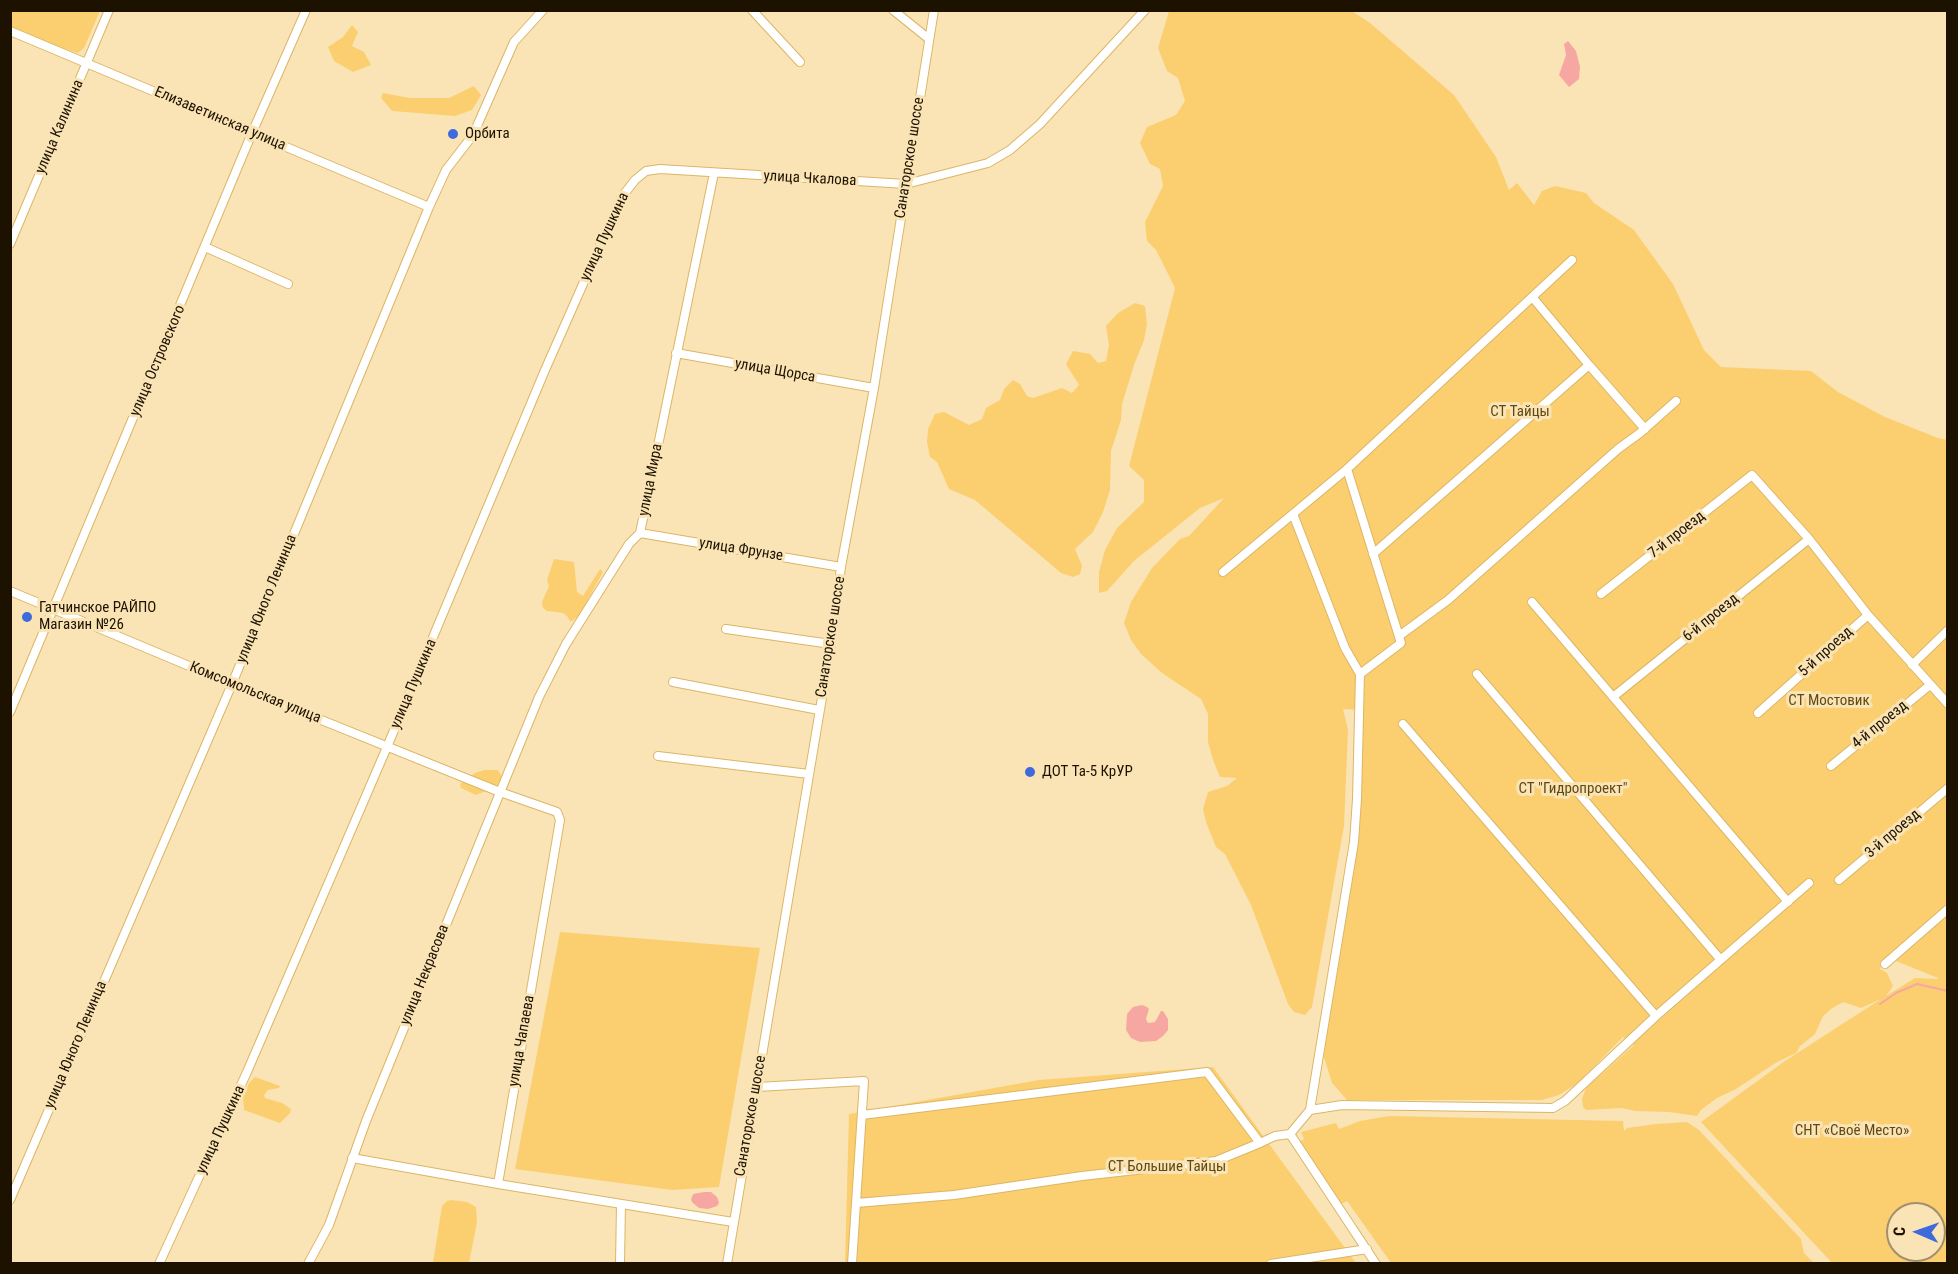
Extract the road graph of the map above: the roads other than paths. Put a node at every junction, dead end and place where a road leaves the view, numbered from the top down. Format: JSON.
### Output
{"nodes":[{"id":1,"x":109,"y":10,"type":"edge"},
{"id":2,"x":306,"y":10,"type":"edge"},
{"id":3,"x":543,"y":10,"type":"edge"},
{"id":4,"x":752,"y":10,"type":"edge"},
{"id":5,"x":893,"y":10,"type":"edge"},
{"id":6,"x":934,"y":10,"type":"edge"},
{"id":7,"x":1145,"y":10,"type":"edge"},
{"id":8,"x":10,"y":31,"type":"edge"},
{"id":9,"x":929,"y":39,"type":"junction"},
{"id":10,"x":800,"y":62,"type":"dead end"},
{"id":11,"x":87,"y":63,"type":"junction"},
{"id":12,"x":252,"y":133,"type":"junction"},
{"id":13,"x":714,"y":172,"type":"junction"},
{"id":14,"x":906,"y":183,"type":"junction"},
{"id":15,"x":429,"y":207,"type":"junction"},
{"id":16,"x":10,"y":244,"type":"edge"},
{"id":17,"x":205,"y":247,"type":"junction"},
{"id":18,"x":1572,"y":260,"type":"dead end"},
{"id":19,"x":288,"y":284,"type":"dead end"},
{"id":20,"x":1533,"y":298,"type":"junction"},
{"id":21,"x":676,"y":353,"type":"junction"},
{"id":22,"x":1589,"y":365,"type":"junction"},
{"id":23,"x":874,"y":388,"type":"junction"},
{"id":24,"x":1676,"y":401,"type":"dead end"},
{"id":25,"x":1645,"y":429,"type":"junction"},
{"id":26,"x":1347,"y":469,"type":"junction"},
{"id":27,"x":1293,"y":514,"type":"junction"},
{"id":28,"x":640,"y":533,"type":"junction"},
{"id":29,"x":1809,"y":539,"type":"junction"},
{"id":30,"x":1373,"y":554,"type":"junction"},
{"id":31,"x":841,"y":567,"type":"junction"},
{"id":32,"x":1223,"y":572,"type":"dead end"},
{"id":33,"x":10,"y":591,"type":"edge"},
{"id":34,"x":1601,"y":594,"type":"dead end"},
{"id":35,"x":1532,"y":602,"type":"dead end"},
{"id":36,"x":54,"y":609,"type":"junction"},
{"id":37,"x":1868,"y":615,"type":"junction"},
{"id":38,"x":726,"y":629,"type":"dead end"},
{"id":39,"x":1947,"y":630,"type":"edge"},
{"id":40,"x":1399,"y":636,"type":"junction"},
{"id":41,"x":831,"y":644,"type":"junction"},
{"id":42,"x":1912,"y":665,"type":"junction"},
{"id":43,"x":1360,"y":674,"type":"junction"},
{"id":44,"x":1477,"y":674,"type":"dead end"},
{"id":45,"x":673,"y":682,"type":"dead end"},
{"id":46,"x":232,"y":684,"type":"junction"},
{"id":47,"x":1930,"y":686,"type":"junction"},
{"id":48,"x":1613,"y":697,"type":"junction"},
{"id":49,"x":1947,"y":704,"type":"edge"},
{"id":50,"x":819,"y":710,"type":"junction"},
{"id":51,"x":10,"y":712,"type":"edge"},
{"id":52,"x":1758,"y":712,"type":"dead end"},
{"id":53,"x":1403,"y":724,"type":"dead end"},
{"id":54,"x":387,"y":747,"type":"junction"},
{"id":55,"x":658,"y":756,"type":"dead end"},
{"id":56,"x":1830,"y":765,"type":"dead end"},
{"id":57,"x":809,"y":774,"type":"junction"},
{"id":58,"x":1947,"y":788,"type":"edge"},
{"id":59,"x":500,"y":792,"type":"junction"},
{"id":60,"x":1839,"y":880,"type":"dead end"},
{"id":61,"x":1809,"y":883,"type":"dead end"},
{"id":62,"x":1788,"y":902,"type":"junction"},
{"id":63,"x":1947,"y":909,"type":"edge"},
{"id":64,"x":1720,"y":959,"type":"junction"},
{"id":65,"x":1885,"y":964,"type":"dead end"},
{"id":66,"x":1656,"y":1016,"type":"junction"},
{"id":67,"x":757,"y":1087,"type":"junction"},
{"id":68,"x":1310,"y":1110,"type":"junction"},
{"id":69,"x":862,"y":1114,"type":"junction"},
{"id":70,"x":1290,"y":1134,"type":"junction"},
{"id":71,"x":1260,"y":1143,"type":"junction"},
{"id":72,"x":352,"y":1158,"type":"junction"},
{"id":73,"x":498,"y":1184,"type":"junction"},
{"id":74,"x":10,"y":1200,"type":"edge"},
{"id":75,"x":856,"y":1203,"type":"junction"},
{"id":76,"x":621,"y":1204,"type":"junction"},
{"id":77,"x":733,"y":1222,"type":"junction"},
{"id":78,"x":1366,"y":1249,"type":"junction"},
{"id":79,"x":159,"y":1263,"type":"edge"},
{"id":80,"x":308,"y":1263,"type":"edge"},
{"id":81,"x":620,"y":1263,"type":"edge"},
{"id":82,"x":727,"y":1263,"type":"edge"},
{"id":83,"x":852,"y":1263,"type":"edge"},
{"id":84,"x":1272,"y":1263,"type":"edge"},
{"id":85,"x":1376,"y":1263,"type":"edge"}],
"edges":[{"from":1,"to":11,"type":"street","name":"улица Калинина"},
{"from":2,"to":12,"type":"street","name":"улица Островского"},
{"from":3,"to":15,"type":"street","name":"улица Юного Ленинца"},
{"from":4,"to":10,"type":"street"},
{"from":5,"to":9,"type":"street"},
{"from":6,"to":9,"type":"street","name":"Санаторское шоссе"},
{"from":7,"to":14,"type":"street","name":"улица Чкалова"},
{"from":8,"to":11,"type":"street","name":"Елизаветинская улица"},
{"from":9,"to":14,"type":"street","name":"Санаторское шоссе"},
{"from":11,"to":12,"type":"street","name":"Елизаветинская улица"},
{"from":11,"to":16,"type":"street","name":"улица Калинина"},
{"from":12,"to":15,"type":"street","name":"Елизаветинская улица"},
{"from":12,"to":17,"type":"street","name":"улица Островского"},
{"from":13,"to":14,"type":"street","name":"улица Чкалова"},
{"from":13,"to":21,"type":"street","name":"улица Мира"},
{"from":13,"to":54,"type":"street","name":"улица Пушкина"},
{"from":14,"to":23,"type":"street","name":"Санаторское шоссе"},
{"from":15,"to":46,"type":"street","name":"улица Юного Ленинца"},
{"from":17,"to":19,"type":"street"},
{"from":17,"to":36,"type":"street","name":"улица Островского"},
{"from":18,"to":20,"type":"street"},
{"from":20,"to":22,"type":"street"},
{"from":20,"to":26,"type":"street"},
{"from":21,"to":23,"type":"street","name":"улица Щорса"},
{"from":21,"to":28,"type":"street","name":"улица Мира"},
{"from":22,"to":25,"type":"street"},
{"from":22,"to":30,"type":"street"},
{"from":23,"to":31,"type":"street","name":"Санаторское шоссе"},
{"from":24,"to":25,"type":"street"},
{"from":25,"to":40,"type":"street"},
{"from":26,"to":27,"type":"street"},
{"from":26,"to":30,"type":"street"},
{"from":27,"to":32,"type":"street"},
{"from":27,"to":43,"type":"street"},
{"from":28,"to":31,"type":"street","name":"улица Фрунзе"},
{"from":28,"to":59,"type":"street","name":"улица Мира"},
{"from":29,"to":34,"type":"street","name":"7-й проезд"},
{"from":29,"to":37,"type":"street"},
{"from":29,"to":48,"type":"street","name":"6-й проезд"},
{"from":30,"to":40,"type":"street"},
{"from":31,"to":41,"type":"street","name":"Санаторское шоссе"},
{"from":33,"to":36,"type":"street","name":"Комсомольская улица"},
{"from":35,"to":48,"type":"street"},
{"from":36,"to":46,"type":"street","name":"Комсомольская улица"},
{"from":36,"to":51,"type":"street","name":"улица Островского"},
{"from":37,"to":42,"type":"street"},
{"from":37,"to":52,"type":"street","name":"5-й проезд"},
{"from":38,"to":41,"type":"street"},
{"from":39,"to":42,"type":"street"},
{"from":40,"to":43,"type":"street"},
{"from":41,"to":50,"type":"street","name":"Санаторское шоссе"},
{"from":42,"to":47,"type":"street"},
{"from":43,"to":68,"type":"street"},
{"from":44,"to":64,"type":"street"},
{"from":45,"to":50,"type":"street"},
{"from":46,"to":54,"type":"street","name":"Комсомольская улица"},
{"from":46,"to":74,"type":"street","name":"улица Юного Ленинца"},
{"from":47,"to":49,"type":"street"},
{"from":47,"to":56,"type":"street","name":"4-й проезд"},
{"from":48,"to":62,"type":"street"},
{"from":50,"to":57,"type":"street","name":"Санаторское шоссе"},
{"from":53,"to":66,"type":"street"},
{"from":54,"to":59,"type":"street","name":"Комсомольская улица"},
{"from":54,"to":79,"type":"street","name":"улица Пушкина"},
{"from":55,"to":57,"type":"street"},
{"from":57,"to":67,"type":"street","name":"Санаторское шоссе"},
{"from":58,"to":60,"type":"street","name":"3-й проезд"},
{"from":59,"to":72,"type":"street","name":"улица Некрасова"},
{"from":59,"to":73,"type":"street","name":"улица Чапаева"},
{"from":61,"to":62,"type":"street"},
{"from":62,"to":64,"type":"street"},
{"from":63,"to":65,"type":"street"},
{"from":64,"to":66,"type":"street"},
{"from":66,"to":68,"type":"street"},
{"from":67,"to":69,"type":"street"},
{"from":67,"to":77,"type":"street","name":"Санаторское шоссе"},
{"from":68,"to":70,"type":"street"},
{"from":69,"to":71,"type":"street"},
{"from":69,"to":75,"type":"street"},
{"from":70,"to":71,"type":"street"},
{"from":70,"to":78,"type":"street"},
{"from":71,"to":75,"type":"street"},
{"from":72,"to":73,"type":"street"},
{"from":72,"to":80,"type":"street","name":"улица Некрасова"},
{"from":73,"to":76,"type":"street"},
{"from":75,"to":83,"type":"street"},
{"from":76,"to":77,"type":"street"},
{"from":76,"to":81,"type":"street"},
{"from":77,"to":82,"type":"street","name":"Санаторское шоссе"},
{"from":78,"to":84,"type":"street"},
{"from":78,"to":85,"type":"street"}]}
